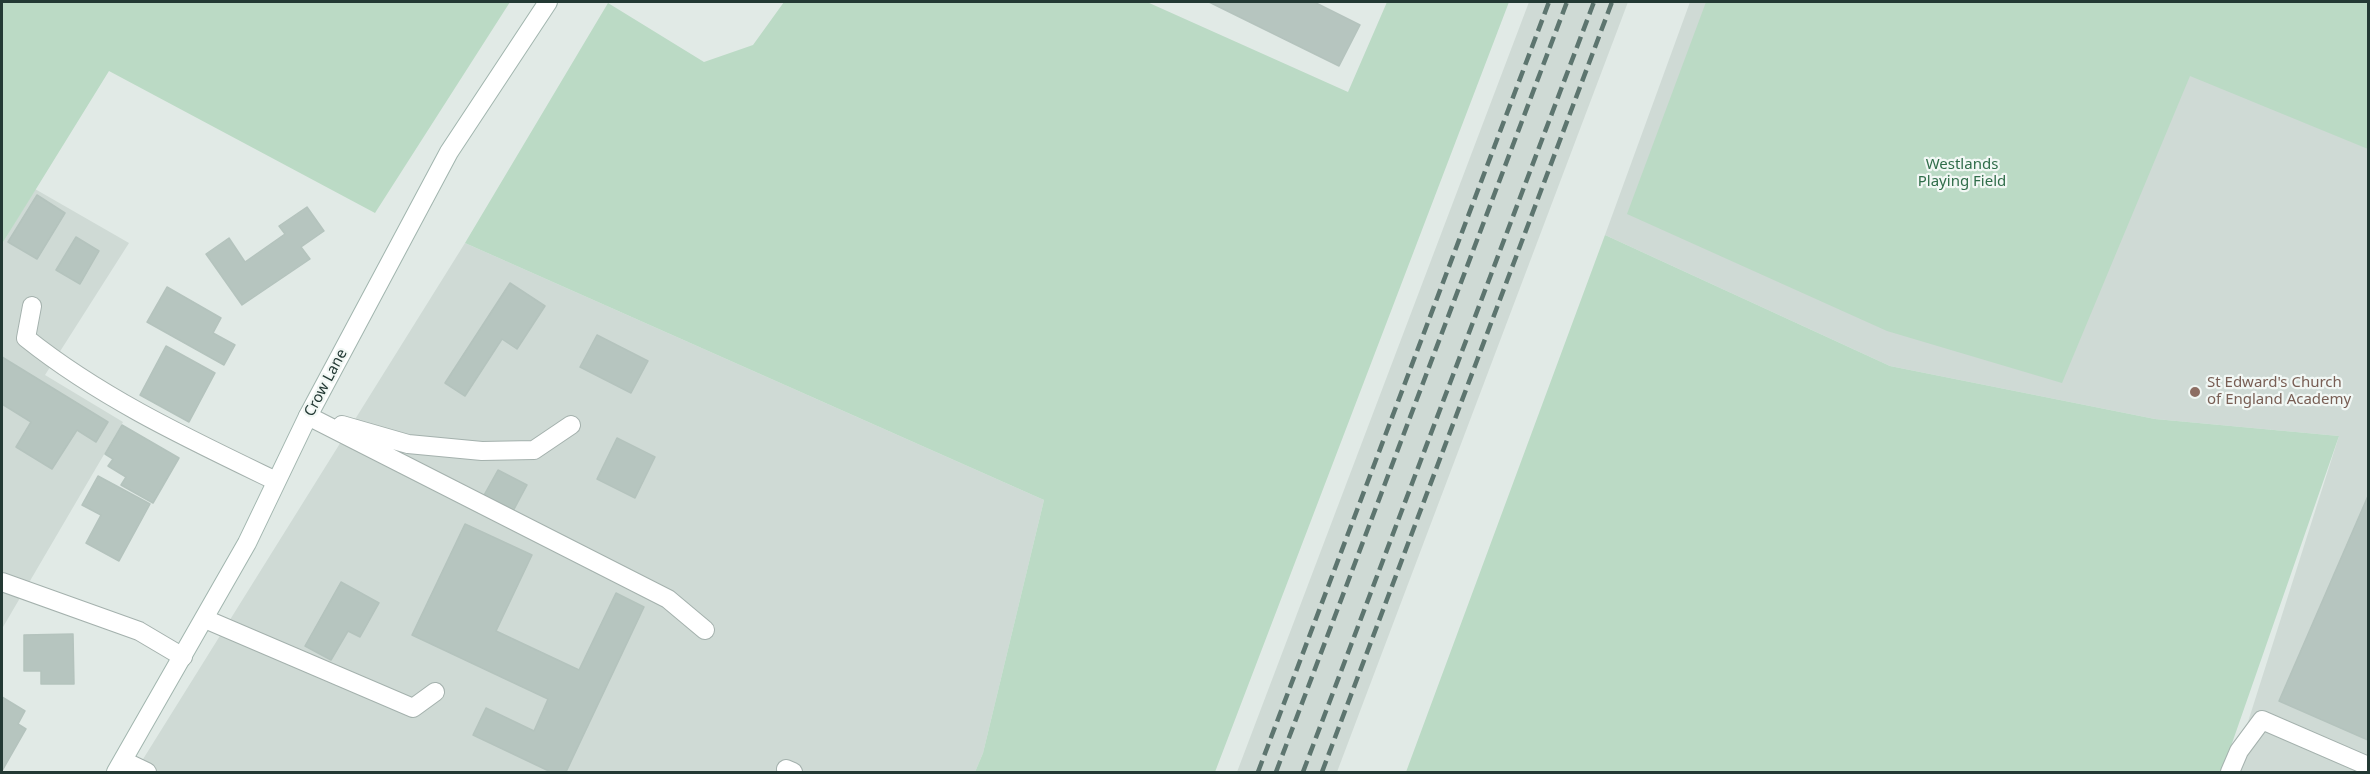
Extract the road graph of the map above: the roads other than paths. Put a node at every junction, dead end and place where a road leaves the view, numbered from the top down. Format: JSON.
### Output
{"nodes":[{"id":1,"x":548,"y":2,"type":"edge"},
{"id":2,"x":32,"y":306,"type":"dead end"},
{"id":3,"x":308,"y":417,"type":"junction"},
{"id":4,"x":571,"y":425,"type":"dead end"},
{"id":5,"x":276,"y":481,"type":"junction"},
{"id":6,"x":2,"y":582,"type":"edge"},
{"id":7,"x":205,"y":619,"type":"junction"},
{"id":8,"x":705,"y":630,"type":"dead end"},
{"id":9,"x":183,"y":657,"type":"junction"},
{"id":10,"x":435,"y":692,"type":"dead end"},
{"id":11,"x":2368,"y":766,"type":"edge"},
{"id":12,"x":120,"y":767,"type":"edge"},
{"id":13,"x":147,"y":772,"type":"edge"},
{"id":14,"x":2230,"y":772,"type":"edge"}],
"edges":[{"from":1,"to":3,"type":"street","name":"Crow Lane"},
{"from":2,"to":5,"type":"street"},
{"from":3,"to":4,"type":"street"},
{"from":3,"to":5,"type":"street","name":"Crow Lane"},
{"from":3,"to":8,"type":"street"},
{"from":5,"to":7,"type":"street","name":"Crow Lane"},
{"from":6,"to":9,"type":"street"},
{"from":7,"to":9,"type":"street","name":"Crow Lane"},
{"from":7,"to":10,"type":"street"},
{"from":9,"to":12,"type":"street","name":"Crow Lane"},
{"from":11,"to":14,"type":"street"},
{"from":12,"to":13,"type":"street"}]}
